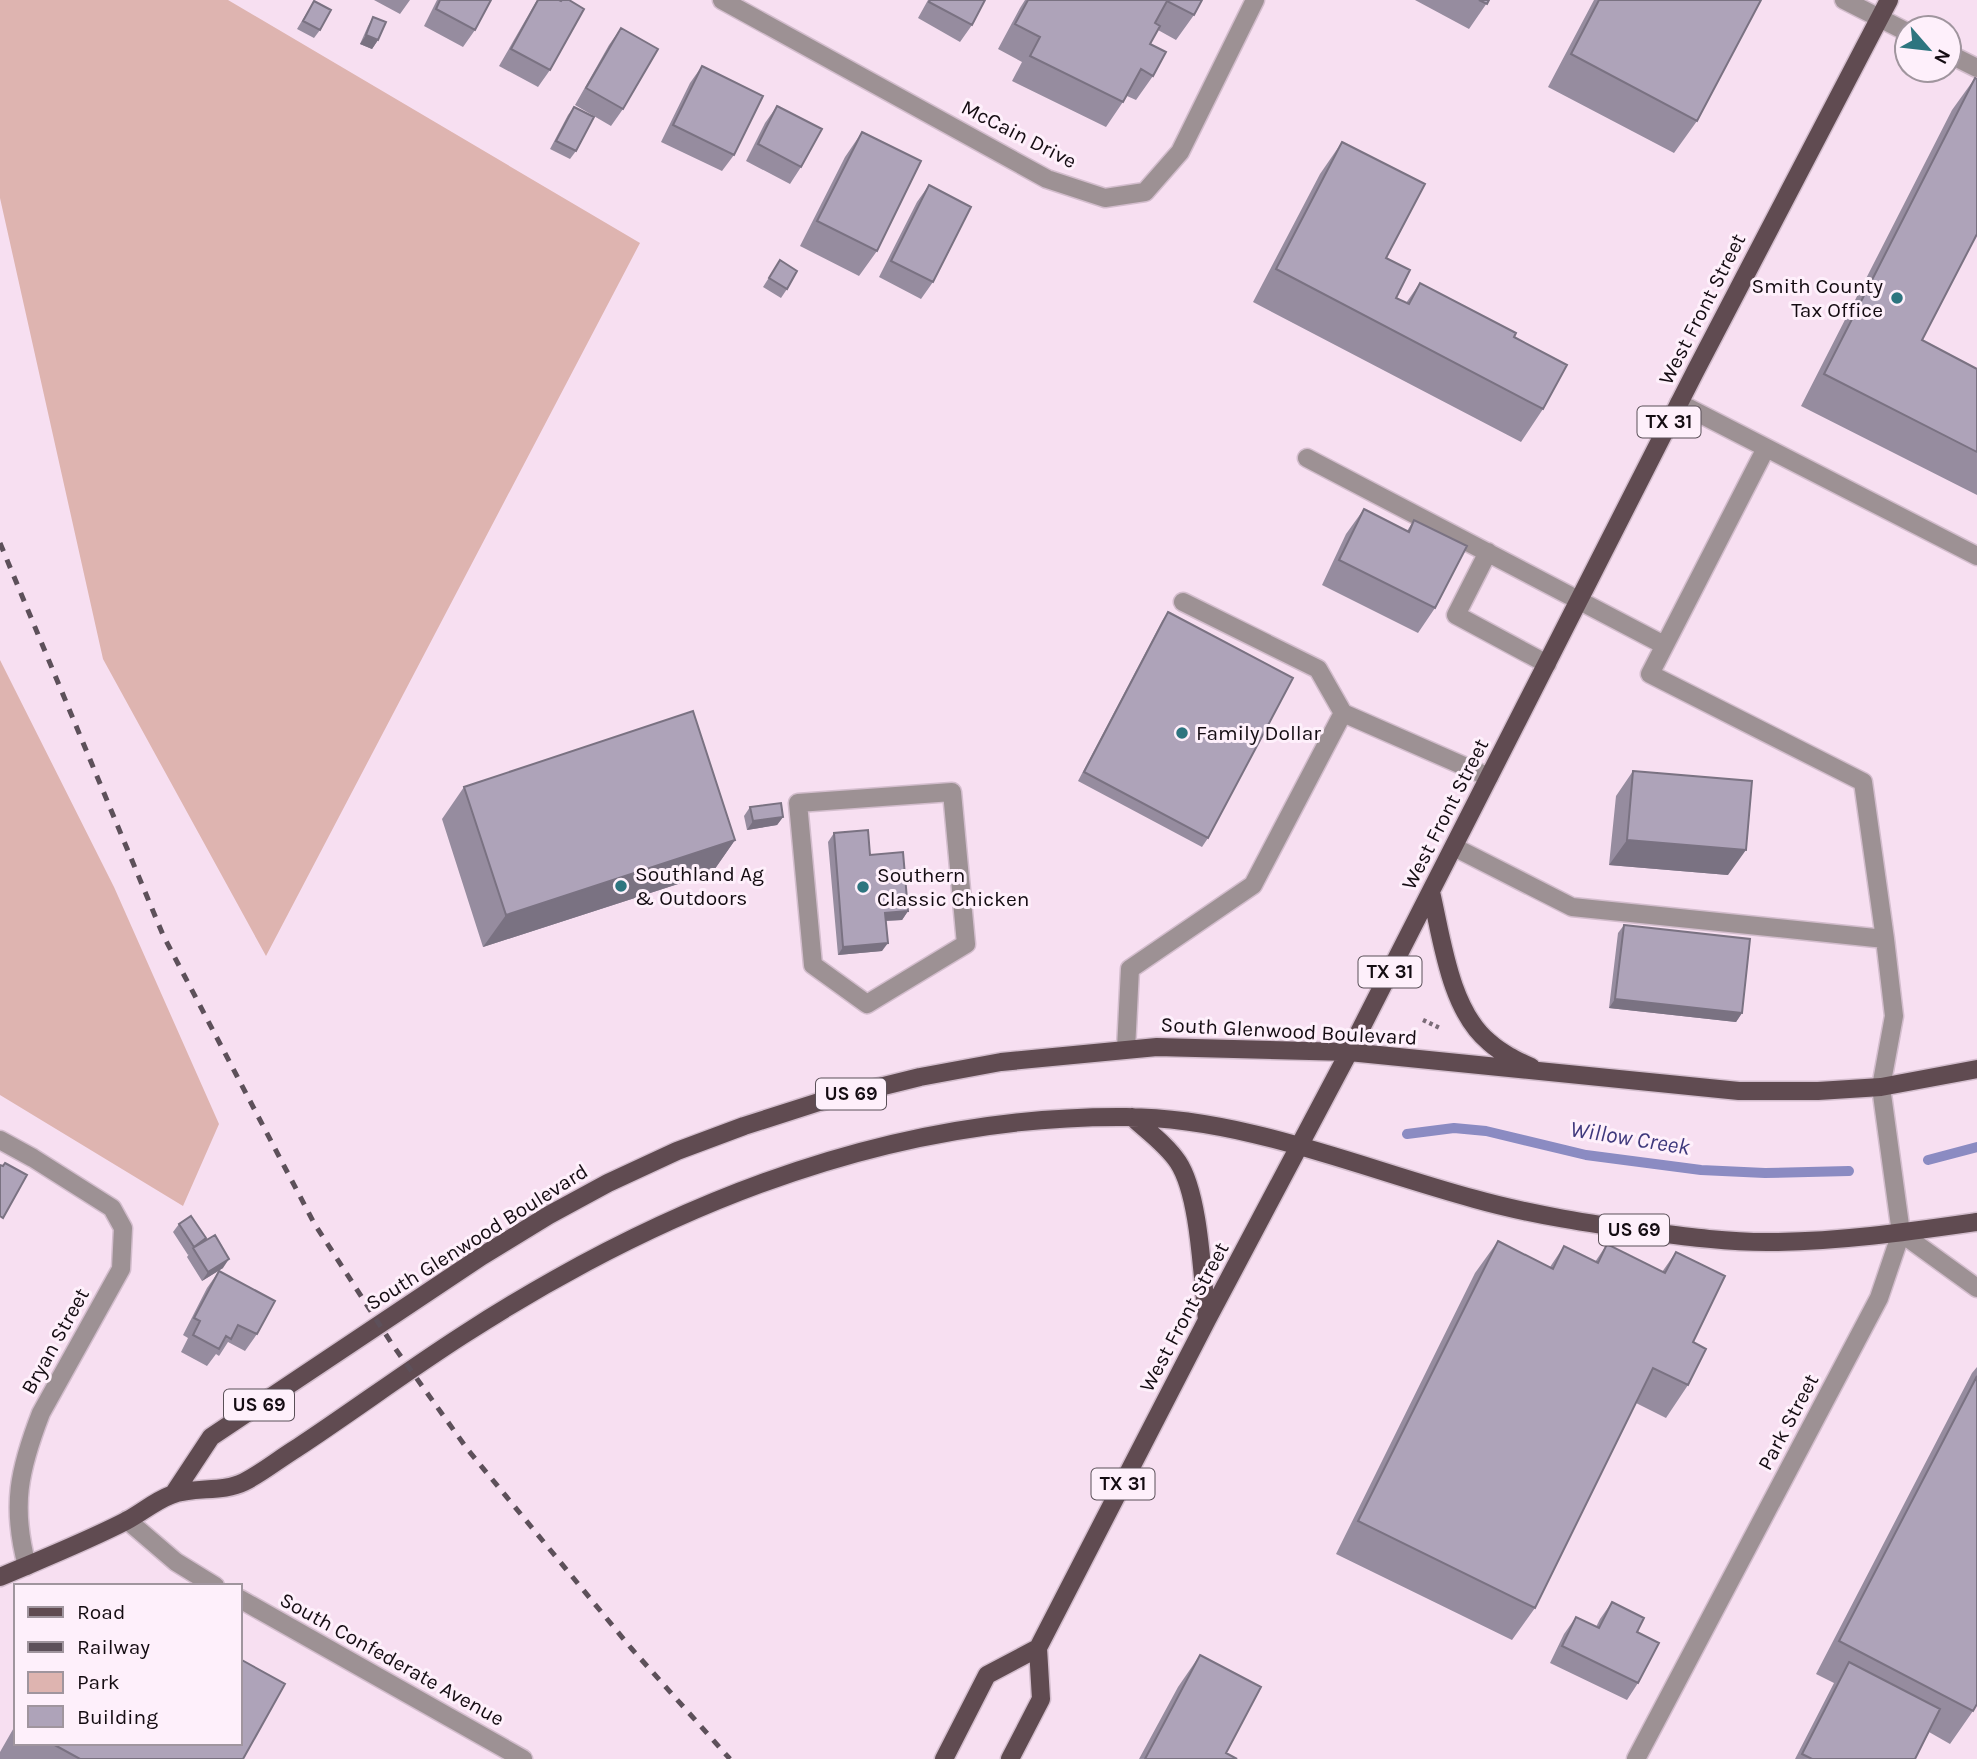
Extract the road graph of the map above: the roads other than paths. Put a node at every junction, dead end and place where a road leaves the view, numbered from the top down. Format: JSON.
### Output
{"nodes":[{"id":1,"x":722,"y":0,"type":"edge"},
{"id":2,"x":1255,"y":0,"type":"edge"},
{"id":3,"x":1844,"y":0,"type":"edge"},
{"id":4,"x":1889,"y":0,"type":"edge"},
{"id":5,"x":1880,"y":18,"type":"junction"},
{"id":6,"x":1893,"y":25,"type":"edge"},
{"id":7,"x":1679,"y":403,"type":"junction"},
{"id":8,"x":1766,"y":448,"type":"junction"},
{"id":9,"x":1307,"y":458,"type":"dead end"},
{"id":10,"x":1488,"y":552,"type":"junction"},
{"id":11,"x":1977,"y":556,"type":"edge"},
{"id":12,"x":1579,"y":600,"type":"junction"},
{"id":13,"x":1183,"y":602,"type":"dead end"},
{"id":14,"x":1664,"y":645,"type":"junction"},
{"id":15,"x":1547,"y":664,"type":"junction"},
{"id":16,"x":1343,"y":713,"type":"junction"},
{"id":17,"x":1489,"y":778,"type":"junction"},
{"id":18,"x":1454,"y":847,"type":"junction"},
{"id":19,"x":1431,"y":892,"type":"junction"},
{"id":20,"x":1885,"y":939,"type":"junction"},
{"id":21,"x":867,"y":1004,"type":"joint"},
{"id":22,"x":1126,"y":1049,"type":"junction"},
{"id":23,"x":1349,"y":1052,"type":"junction"},
{"id":24,"x":1977,"y":1069,"type":"edge"},
{"id":25,"x":1540,"y":1072,"type":"junction"},
{"id":26,"x":1881,"y":1087,"type":"junction"},
{"id":27,"x":1132,"y":1117,"type":"junction"},
{"id":28,"x":0,"y":1140,"type":"edge"},
{"id":29,"x":1301,"y":1147,"type":"junction"},
{"id":30,"x":1977,"y":1222,"type":"edge"},
{"id":31,"x":1901,"y":1233,"type":"junction"},
{"id":32,"x":1977,"y":1288,"type":"edge"},
{"id":33,"x":1207,"y":1320,"type":"junction"},
{"id":34,"x":174,"y":1493,"type":"junction"},
{"id":35,"x":127,"y":1521,"type":"junction"},
{"id":36,"x":27,"y":1566,"type":"junction"},
{"id":37,"x":0,"y":1577,"type":"edge"},
{"id":38,"x":212,"y":1584,"type":"edge"},
{"id":39,"x":242,"y":1601,"type":"edge"},
{"id":40,"x":1038,"y":1648,"type":"junction"},
{"id":41,"x":523,"y":1759,"type":"edge"},
{"id":42,"x":944,"y":1759,"type":"edge"},
{"id":43,"x":1010,"y":1759,"type":"edge"},
{"id":44,"x":1636,"y":1759,"type":"edge"}],
"edges":[{"from":1,"to":2,"type":"street","name":"McCain Drive"},
{"from":3,"to":5,"type":"street"},
{"from":4,"to":5,"type":"main road","name":"West Front Street","number":"TX 31"},
{"from":5,"to":6,"type":"street"},
{"from":5,"to":7,"type":"main road","name":"West Front Street","number":"TX 31"},
{"from":7,"to":8,"type":"street"},
{"from":7,"to":12,"type":"main road","name":"West Front Street","number":"TX 31"},
{"from":8,"to":11,"type":"street"},
{"from":8,"to":14,"type":"street"},
{"from":9,"to":10,"type":"street"},
{"from":10,"to":12,"type":"street"},
{"from":10,"to":15,"type":"street"},
{"from":12,"to":14,"type":"street"},
{"from":12,"to":15,"type":"main road","name":"West Front Street","number":"TX 31"},
{"from":13,"to":16,"type":"street"},
{"from":14,"to":20,"type":"street","name":"Park Street"},
{"from":15,"to":17,"type":"main road","name":"West Front Street","number":"TX 31"},
{"from":16,"to":17,"type":"street"},
{"from":16,"to":22,"type":"street"},
{"from":17,"to":18,"type":"main road","name":"West Front Street","number":"TX 31"},
{"from":18,"to":19,"type":"main road","name":"West Front Street","number":"TX 31"},
{"from":18,"to":20,"type":"street"},
{"from":19,"to":23,"type":"main road","name":"West Front Street","number":"TX 31"},
{"from":19,"to":25,"type":"main road"},
{"from":20,"to":26,"type":"street","name":"Park Street"},
{"from":21,"to":21,"type":"street"},
{"from":22,"to":23,"type":"main road","name":"South Glenwood Boulevard","number":"US 69"},
{"from":22,"to":34,"type":"main road","name":"South Glenwood Boulevard","number":"US 69"},
{"from":23,"to":25,"type":"main road","name":"South Glenwood Boulevard","number":"US 69"},
{"from":23,"to":29,"type":"main road","name":"West Front Street","number":"TX 31"},
{"from":24,"to":26,"type":"main road","name":"South Glenwood Boulevard","number":"US 69"},
{"from":25,"to":26,"type":"main road","name":"South Glenwood Boulevard","number":"US 69"},
{"from":26,"to":31,"type":"street","name":"Park Street"},
{"from":27,"to":29,"type":"main road","name":"South Glenwood Boulevard","number":"US 69"},
{"from":27,"to":33,"type":"main road"},
{"from":27,"to":34,"type":"main road","name":"South Glenwood Boulevard","number":"US 69"},
{"from":28,"to":36,"type":"street","name":"Bryan Street"},
{"from":29,"to":31,"type":"main road","name":"South Glenwood Boulevard","number":"US 69"},
{"from":29,"to":33,"type":"main road","name":"West Front Street","number":"TX 31"},
{"from":30,"to":31,"type":"main road","name":"South Glenwood Boulevard","number":"US 69"},
{"from":31,"to":32,"type":"street"},
{"from":31,"to":44,"type":"street","name":"Park Street"},
{"from":33,"to":40,"type":"main road","name":"West Front Street","number":"TX 31"},
{"from":34,"to":35,"type":"main road","name":"South Glenwood Boulevard","number":"US 69"},
{"from":35,"to":36,"type":"main road","name":"South Glenwood Boulevard","number":"US 69"},
{"from":35,"to":38,"type":"street"},
{"from":36,"to":37,"type":"main road","name":"South Glenwood Boulevard","number":"US 69"},
{"from":39,"to":41,"type":"street","name":"South Confederate Avenue"},
{"from":40,"to":42,"type":"main road"},
{"from":40,"to":43,"type":"main road"}]}
